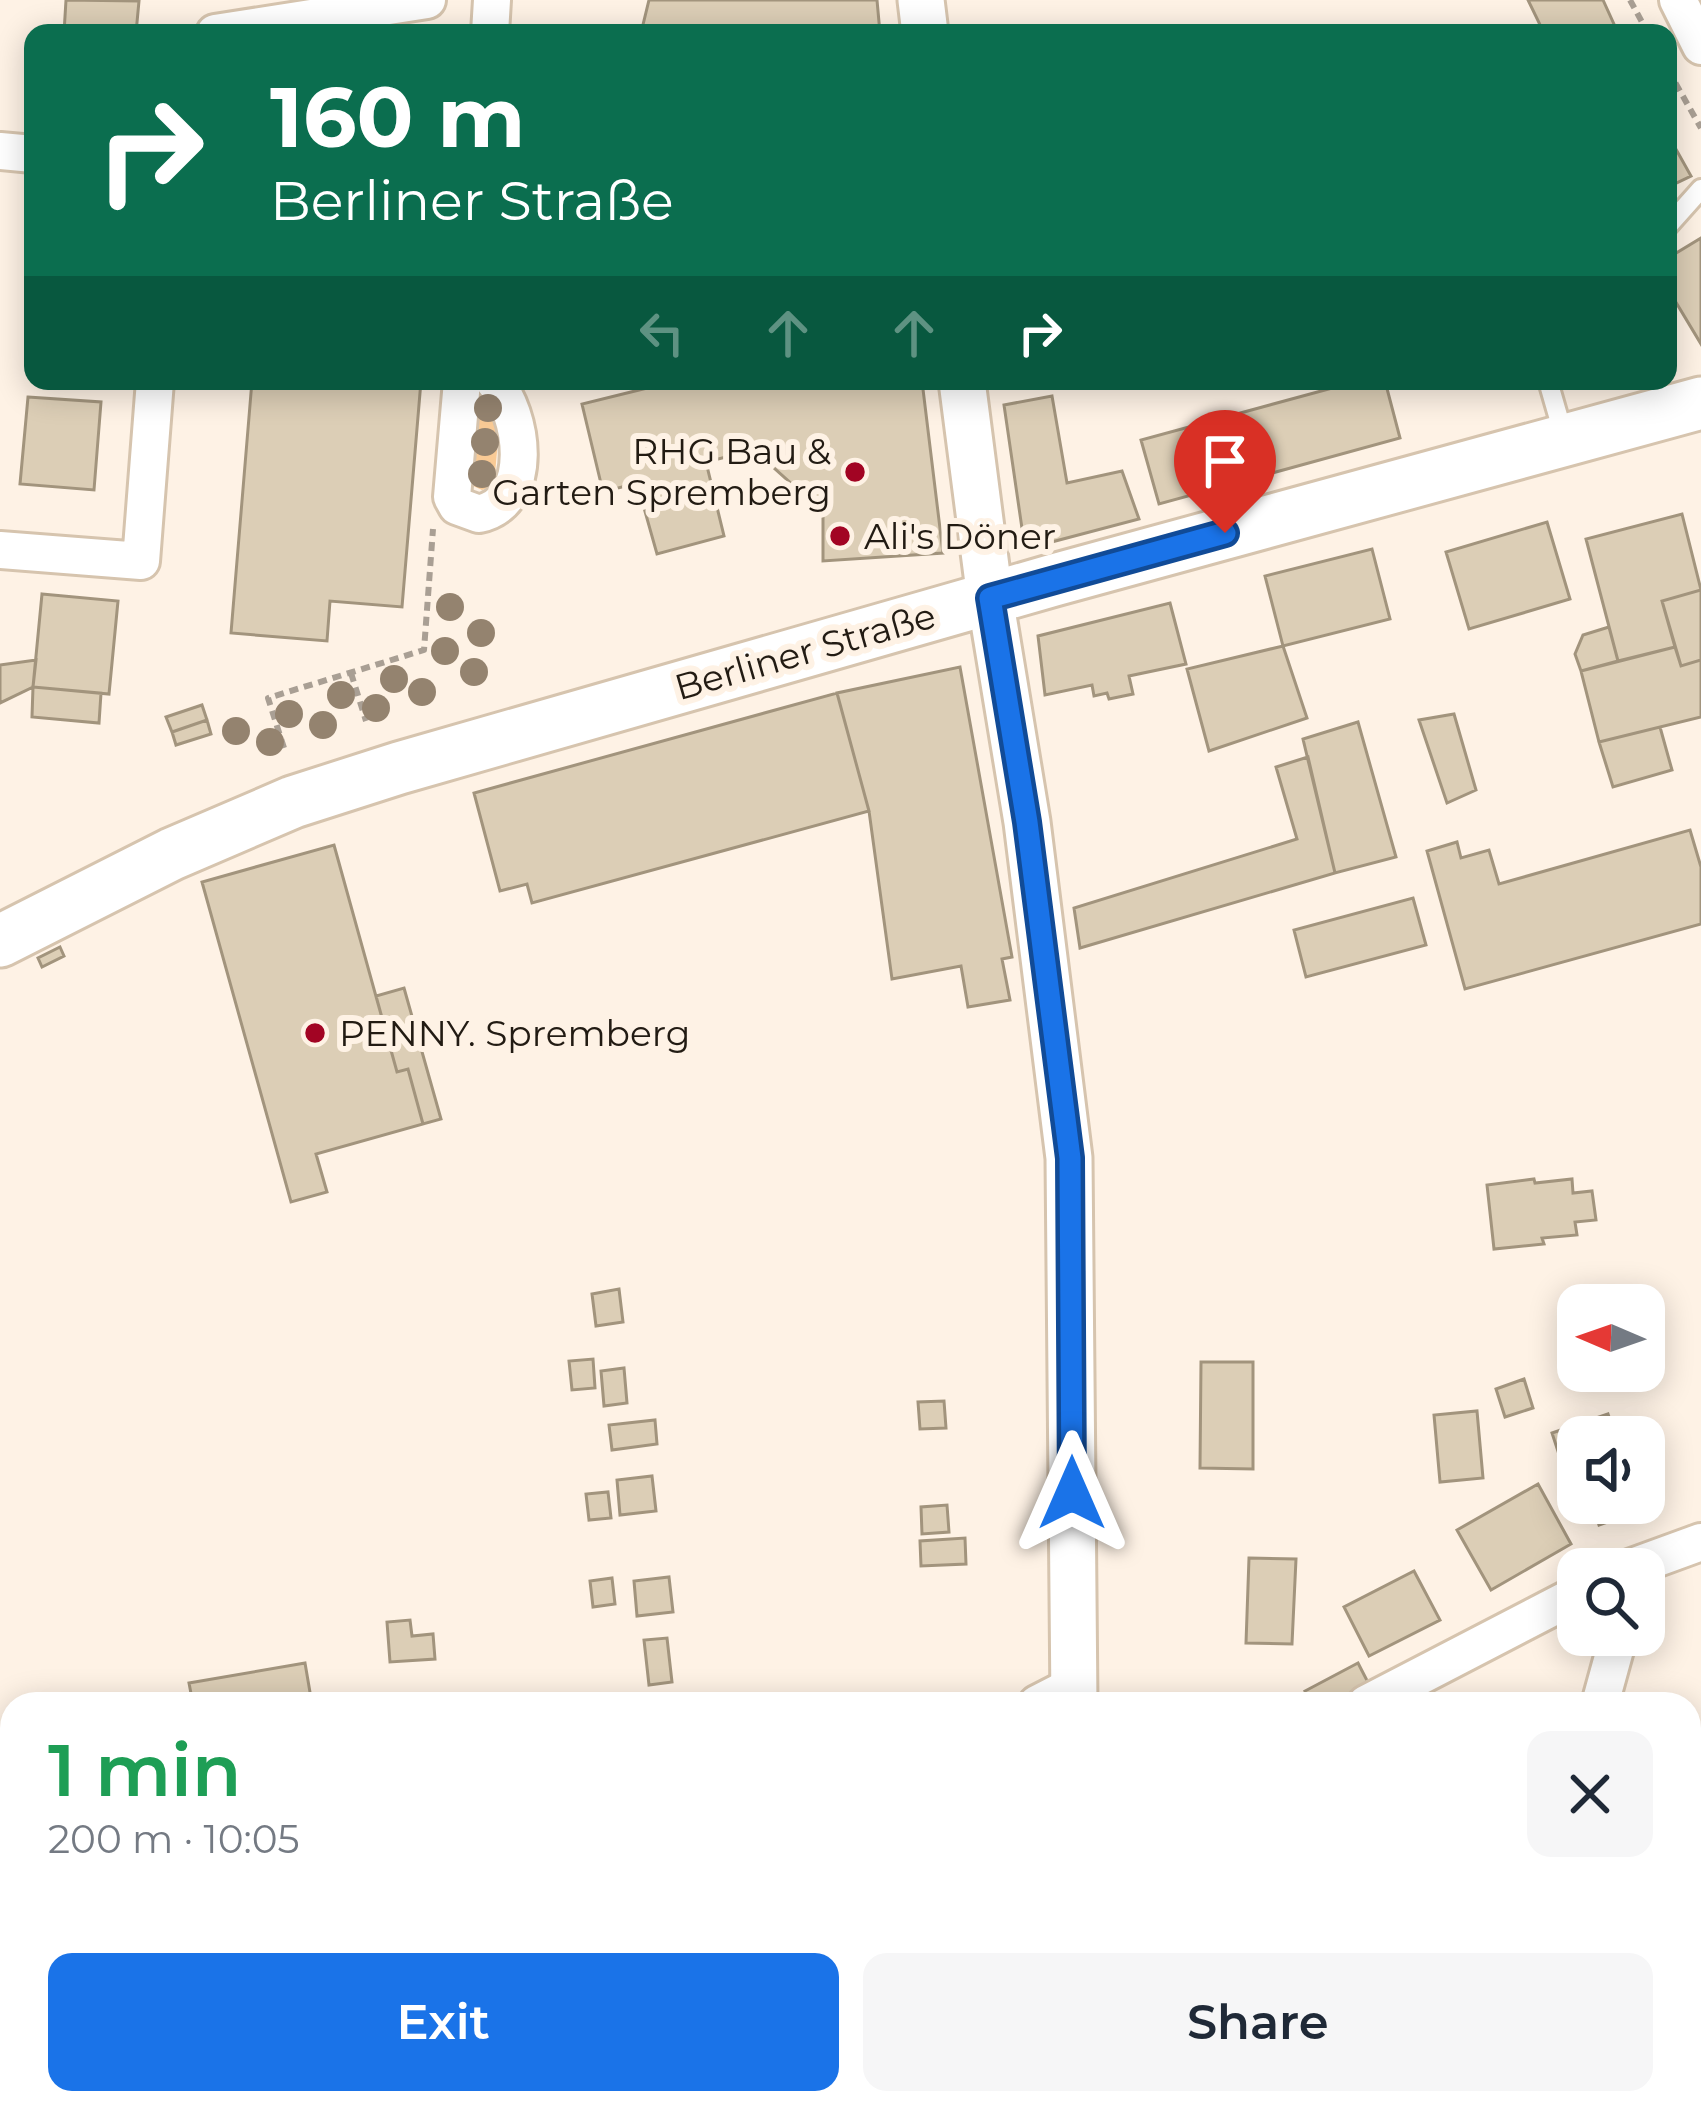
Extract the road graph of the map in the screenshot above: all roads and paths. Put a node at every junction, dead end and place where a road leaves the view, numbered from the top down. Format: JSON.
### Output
{"nodes":[{"id":1,"x":427,"y":0,"type":"edge"},
{"id":2,"x":1678,"y":0,"type":"edge"},
{"id":3,"x":273,"y":24,"type":"edge"},
{"id":4,"x":1701,"y":46,"type":"edge"},
{"id":5,"x":1677,"y":86,"type":"edge"},
{"id":6,"x":1701,"y":128,"type":"edge"},
{"id":7,"x":1701,"y":189,"type":"edge"},
{"id":8,"x":1677,"y":216,"type":"edge"},
{"id":9,"x":154,"y":390,"type":"edge"},
{"id":10,"x":461,"y":390,"type":"edge"},
{"id":11,"x":501,"y":390,"type":"edge"},
{"id":12,"x":963,"y":390,"type":"edge"},
{"id":13,"x":1551,"y":390,"type":"edge"},
{"id":14,"x":1701,"y":403,"type":"edge"},
{"id":15,"x":1566,"y":442,"type":"junction"},
{"id":16,"x":452,"y":497,"type":"junction"},
{"id":17,"x":0,"y":550,"type":"edge"},
{"id":18,"x":990,"y":598,"type":"junction"},
{"id":19,"x":350,"y":672,"type":"junction"},
{"id":20,"x":366,"y":721,"type":"dead end"},
{"id":21,"x":284,"y":748,"type":"dead end"},
{"id":22,"x":0,"y":941,"type":"edge"},
{"id":23,"x":1701,"y":1542,"type":"edge"},
{"id":24,"x":1665,"y":1555,"type":"edge"},
{"id":25,"x":1557,"y":1605,"type":"edge"},
{"id":26,"x":1613,"y":1656,"type":"edge"},
{"id":27,"x":1061,"y":1692,"type":"edge"},
{"id":28,"x":1389,"y":1692,"type":"edge"},
{"id":29,"x":1603,"y":1692,"type":"edge"}],
"edges":[{"from":1,"to":3,"type":"street"},
{"from":2,"to":4,"type":"street"},
{"from":5,"to":6,"type":"path"},
{"from":7,"to":8,"type":"lane"},
{"from":9,"to":17,"type":"street"},
{"from":10,"to":16,"type":"street"},
{"from":11,"to":16,"type":"street"},
{"from":12,"to":18,"type":"street"},
{"from":13,"to":15,"type":"lane"},
{"from":14,"to":15,"type":"main road","name":"Berliner Straße"},
{"from":15,"to":18,"type":"main road","name":"Berliner Straße"},
{"from":16,"to":19,"type":"path"},
{"from":18,"to":22,"type":"main road","name":"Berliner Straße"},
{"from":18,"to":27,"type":"street"},
{"from":19,"to":20,"type":"path"},
{"from":19,"to":21,"type":"path"},
{"from":23,"to":24,"type":"street"},
{"from":25,"to":28,"type":"street"},
{"from":26,"to":29,"type":"street"}]}
